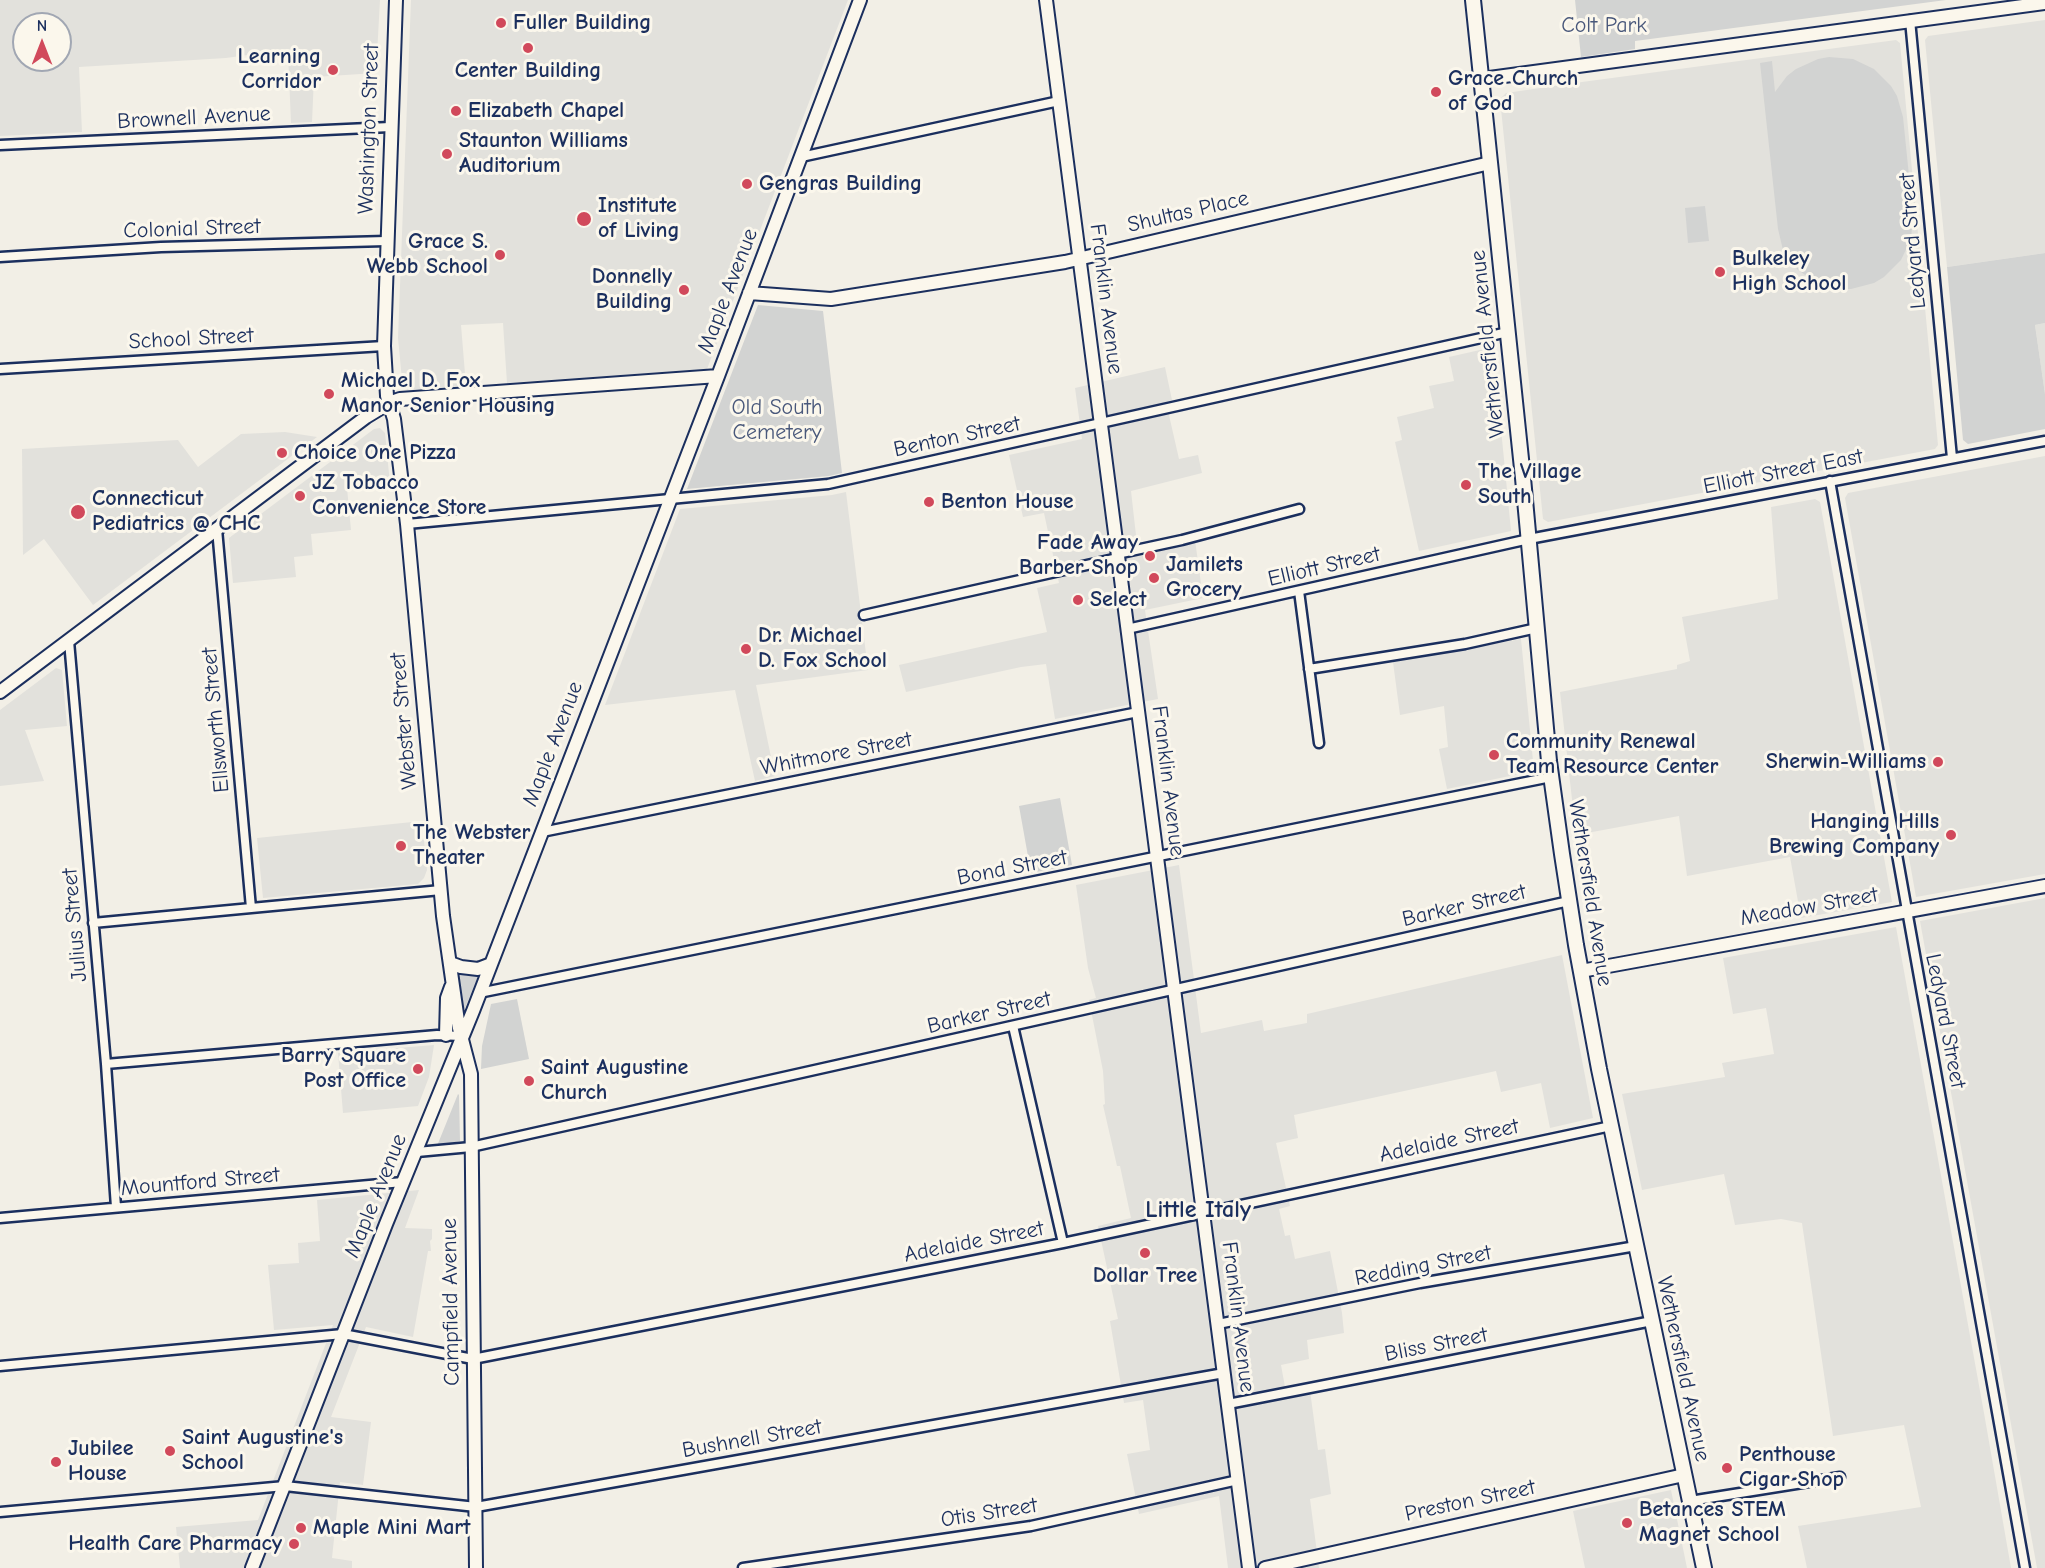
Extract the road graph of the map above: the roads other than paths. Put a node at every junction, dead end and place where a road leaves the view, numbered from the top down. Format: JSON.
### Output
{"nodes":[{"id":1,"x":396,"y":0,"type":"edge"},
{"id":2,"x":860,"y":0,"type":"edge"},
{"id":3,"x":1046,"y":0,"type":"edge"},
{"id":4,"x":1473,"y":0,"type":"edge"},
{"id":5,"x":2045,"y":3,"type":"edge"},
{"id":6,"x":1910,"y":21,"type":"junction"},
{"id":7,"x":1482,"y":79,"type":"junction"},
{"id":8,"x":1059,"y":101,"type":"junction"},
{"id":9,"x":390,"y":127,"type":"junction"},
{"id":10,"x":0,"y":145,"type":"edge"},
{"id":11,"x":801,"y":157,"type":"junction"},
{"id":12,"x":1490,"y":163,"type":"junction"},
{"id":13,"x":386,"y":241,"type":"junction"},
{"id":14,"x":0,"y":257,"type":"edge"},
{"id":15,"x":1079,"y":259,"type":"junction"},
{"id":16,"x":749,"y":293,"type":"junction"},
{"id":17,"x":1508,"y":332,"type":"junction"},
{"id":18,"x":384,"y":346,"type":"junction"},
{"id":19,"x":0,"y":369,"type":"edge"},
{"id":20,"x":718,"y":376,"type":"junction"},
{"id":21,"x":388,"y":404,"type":"junction"},
{"id":22,"x":1101,"y":424,"type":"junction"},
{"id":23,"x":2045,"y":441,"type":"edge"},
{"id":24,"x":1952,"y":458,"type":"junction"},
{"id":25,"x":1830,"y":481,"type":"junction"},
{"id":26,"x":670,"y":500,"type":"junction"},
{"id":27,"x":1299,"y":510,"type":"dead end"},
{"id":28,"x":407,"y":524,"type":"junction"},
{"id":29,"x":217,"y":529,"type":"junction"},
{"id":30,"x":1529,"y":539,"type":"junction"},
{"id":31,"x":1118,"y":556,"type":"junction"},
{"id":32,"x":1299,"y":591,"type":"junction"},
{"id":33,"x":864,"y":615,"type":"dead end"},
{"id":34,"x":1537,"y":628,"type":"junction"},
{"id":35,"x":1127,"y":629,"type":"junction"},
{"id":36,"x":69,"y":641,"type":"junction"},
{"id":37,"x":1309,"y":669,"type":"junction"},
{"id":38,"x":0,"y":692,"type":"edge"},
{"id":39,"x":1138,"y":712,"type":"junction"},
{"id":40,"x":1318,"y":743,"type":"dead end"},
{"id":41,"x":1551,"y":777,"type":"junction"},
{"id":42,"x":542,"y":832,"type":"junction"},
{"id":43,"x":1157,"y":857,"type":"junction"},
{"id":44,"x":2045,"y":886,"type":"edge"},
{"id":45,"x":441,"y":890,"type":"junction"},
{"id":46,"x":1569,"y":901,"type":"junction"},
{"id":47,"x":251,"y":908,"type":"junction"},
{"id":48,"x":1906,"y":910,"type":"junction"},
{"id":49,"x":93,"y":923,"type":"junction"},
{"id":50,"x":450,"y":963,"type":"junction"},
{"id":51,"x":491,"y":964,"type":"junction"},
{"id":52,"x":1581,"y":971,"type":"junction"},
{"id":53,"x":453,"y":983,"type":"junction"},
{"id":54,"x":1174,"y":990,"type":"junction"},
{"id":55,"x":480,"y":993,"type":"junction"},
{"id":56,"x":1013,"y":1026,"type":"junction"},
{"id":57,"x":446,"y":1035,"type":"junction"},
{"id":58,"x":461,"y":1036,"type":"junction"},
{"id":59,"x":106,"y":1064,"type":"junction"},
{"id":60,"x":1611,"y":1126,"type":"junction"},
{"id":61,"x":471,"y":1147,"type":"junction"},
{"id":62,"x":417,"y":1152,"type":"junction"},
{"id":63,"x":403,"y":1182,"type":"junction"},
{"id":64,"x":116,"y":1207,"type":"junction"},
{"id":65,"x":1203,"y":1212,"type":"junction"},
{"id":66,"x":0,"y":1218,"type":"edge"},
{"id":67,"x":1063,"y":1243,"type":"junction"},
{"id":68,"x":1636,"y":1246,"type":"junction"},
{"id":69,"x":1652,"y":1321,"type":"junction"},
{"id":70,"x":1218,"y":1324,"type":"junction"},
{"id":71,"x":343,"y":1334,"type":"junction"},
{"id":72,"x":473,"y":1359,"type":"junction"},
{"id":73,"x":0,"y":1366,"type":"edge"},
{"id":74,"x":1224,"y":1373,"type":"junction"},
{"id":75,"x":1228,"y":1404,"type":"junction"},
{"id":76,"x":1684,"y":1475,"type":"junction"},
{"id":77,"x":1840,"y":1477,"type":"dead end"},
{"id":78,"x":1238,"y":1480,"type":"junction"},
{"id":79,"x":285,"y":1486,"type":"junction"},
{"id":80,"x":1690,"y":1501,"type":"junction"},
{"id":81,"x":476,"y":1508,"type":"junction"},
{"id":82,"x":0,"y":1512,"type":"edge"},
{"id":83,"x":252,"y":1568,"type":"edge"},
{"id":84,"x":476,"y":1568,"type":"edge"},
{"id":85,"x":743,"y":1568,"type":"edge"},
{"id":86,"x":1249,"y":1568,"type":"edge"},
{"id":87,"x":1265,"y":1568,"type":"edge"},
{"id":88,"x":1704,"y":1568,"type":"edge"},
{"id":89,"x":2025,"y":1568,"type":"edge"}],
"edges":[{"from":1,"to":9,"type":"main road","name":"Washington Street"},
{"from":2,"to":11,"type":"main road","name":"Maple Avenue"},
{"from":3,"to":8,"type":"main road","name":"Franklin Avenue"},
{"from":4,"to":7,"type":"main road","name":"Wethersfield Avenue"},
{"from":5,"to":6,"type":"main road"},
{"from":6,"to":7,"type":"main road"},
{"from":6,"to":24,"type":"street","name":"Ledyard Street"},
{"from":7,"to":12,"type":"main road","name":"Wethersfield Avenue"},
{"from":8,"to":11,"type":"street"},
{"from":8,"to":15,"type":"main road","name":"Franklin Avenue"},
{"from":9,"to":10,"type":"street","name":"Brownell Avenue"},
{"from":9,"to":13,"type":"main road","name":"Washington Street"},
{"from":11,"to":16,"type":"main road","name":"Maple Avenue"},
{"from":12,"to":15,"type":"main road","name":"Shultas Place"},
{"from":12,"to":17,"type":"main road","name":"Wethersfield Avenue"},
{"from":13,"to":14,"type":"street","name":"Colonial Street"},
{"from":13,"to":18,"type":"main road","name":"Washington Street"},
{"from":15,"to":16,"type":"main road","name":"Shultas Place"},
{"from":15,"to":22,"type":"main road","name":"Franklin Avenue"},
{"from":16,"to":20,"type":"main road","name":"Maple Avenue"},
{"from":17,"to":22,"type":"street","name":"Benton Street"},
{"from":17,"to":30,"type":"main road","name":"Wethersfield Avenue"},
{"from":18,"to":19,"type":"street","name":"School Street"},
{"from":18,"to":21,"type":"main road","name":"Washington Street"},
{"from":20,"to":21,"type":"main road"},
{"from":20,"to":26,"type":"main road","name":"Maple Avenue"},
{"from":21,"to":28,"type":"main road","name":"Webster Street"},
{"from":21,"to":29,"type":"main road"},
{"from":22,"to":26,"type":"street","name":"Benton Street"},
{"from":22,"to":31,"type":"main road","name":"Franklin Avenue"},
{"from":23,"to":24,"type":"street","name":"Elliott Street East"},
{"from":24,"to":25,"type":"street","name":"Elliott Street East"},
{"from":25,"to":30,"type":"street","name":"Elliott Street East"},
{"from":25,"to":48,"type":"street","name":"Ledyard Street"},
{"from":26,"to":28,"type":"street","name":"Benton Street"},
{"from":26,"to":42,"type":"main road","name":"Maple Avenue"},
{"from":27,"to":31,"type":"street"},
{"from":28,"to":45,"type":"main road","name":"Webster Street"},
{"from":29,"to":36,"type":"main road"},
{"from":29,"to":47,"type":"street","name":"Ellsworth Street"},
{"from":30,"to":32,"type":"street","name":"Elliott Street"},
{"from":30,"to":34,"type":"main road","name":"Wethersfield Avenue"},
{"from":31,"to":33,"type":"street"},
{"from":31,"to":35,"type":"main road","name":"Franklin Avenue"},
{"from":32,"to":35,"type":"street","name":"Elliott Street"},
{"from":32,"to":37,"type":"street"},
{"from":34,"to":37,"type":"street"},
{"from":34,"to":41,"type":"main road","name":"Wethersfield Avenue"},
{"from":35,"to":39,"type":"main road","name":"Franklin Avenue"},
{"from":36,"to":38,"type":"main road"},
{"from":36,"to":49,"type":"street","name":"Julius Street"},
{"from":37,"to":40,"type":"street"},
{"from":39,"to":42,"type":"street","name":"Whitmore Street"},
{"from":39,"to":43,"type":"main road","name":"Franklin Avenue"},
{"from":41,"to":43,"type":"street","name":"Bond Street"},
{"from":41,"to":46,"type":"main road","name":"Wethersfield Avenue"},
{"from":42,"to":51,"type":"main road","name":"Maple Avenue"},
{"from":43,"to":54,"type":"main road","name":"Franklin Avenue"},
{"from":43,"to":55,"type":"street","name":"Bond Street"},
{"from":44,"to":48,"type":"main road","name":"Meadow Street"},
{"from":45,"to":47,"type":"street"},
{"from":45,"to":50,"type":"main road","name":"Webster Street"},
{"from":46,"to":52,"type":"main road","name":"Wethersfield Avenue"},
{"from":46,"to":54,"type":"street","name":"Barker Street"},
{"from":47,"to":49,"type":"street"},
{"from":48,"to":52,"type":"main road","name":"Meadow Street"},
{"from":48,"to":89,"type":"street","name":"Ledyard Street"},
{"from":49,"to":59,"type":"street","name":"Julius Street"},
{"from":50,"to":51,"type":"main road"},
{"from":50,"to":53,"type":"main road","name":"Webster Street"},
{"from":51,"to":55,"type":"main road","name":"Maple Avenue"},
{"from":52,"to":60,"type":"main road","name":"Wethersfield Avenue"},
{"from":53,"to":57,"type":"main road"},
{"from":53,"to":58,"type":"main road","name":"Webster Street"},
{"from":54,"to":56,"type":"street","name":"Barker Street"},
{"from":54,"to":65,"type":"main road","name":"Franklin Avenue"},
{"from":55,"to":58,"type":"main road","name":"Maple Avenue"},
{"from":56,"to":61,"type":"street","name":"Barker Street"},
{"from":56,"to":67,"type":"street"},
{"from":57,"to":58,"type":"street"},
{"from":57,"to":59,"type":"street"},
{"from":58,"to":61,"type":"main road","name":"Campfield Avenue"},
{"from":58,"to":62,"type":"main road","name":"Maple Avenue"},
{"from":59,"to":64,"type":"street","name":"Julius Street"},
{"from":60,"to":65,"type":"street","name":"Adelaide Street"},
{"from":60,"to":68,"type":"main road","name":"Wethersfield Avenue"},
{"from":61,"to":62,"type":"street","name":"Barker Street"},
{"from":61,"to":72,"type":"main road","name":"Campfield Avenue"},
{"from":62,"to":63,"type":"main road","name":"Maple Avenue"},
{"from":63,"to":64,"type":"street","name":"Mountford Street"},
{"from":63,"to":71,"type":"main road","name":"Maple Avenue"},
{"from":64,"to":66,"type":"street","name":"Mountford Street"},
{"from":65,"to":67,"type":"street","name":"Adelaide Street"},
{"from":65,"to":70,"type":"main road","name":"Franklin Avenue"},
{"from":67,"to":72,"type":"street","name":"Adelaide Street"},
{"from":68,"to":69,"type":"main road","name":"Wethersfield Avenue"},
{"from":68,"to":70,"type":"street","name":"Redding Street"},
{"from":69,"to":75,"type":"street","name":"Bliss Street"},
{"from":69,"to":76,"type":"main road","name":"Wethersfield Avenue"},
{"from":70,"to":74,"type":"main road","name":"Franklin Avenue"},
{"from":71,"to":72,"type":"street","name":"Adelaide Street"},
{"from":71,"to":73,"type":"street","name":"Adelaide Street"},
{"from":71,"to":79,"type":"main road","name":"Maple Avenue"},
{"from":72,"to":81,"type":"main road","name":"Campfield Avenue"},
{"from":74,"to":75,"type":"main road","name":"Franklin Avenue"},
{"from":74,"to":81,"type":"street","name":"Bushnell Street"},
{"from":75,"to":78,"type":"main road","name":"Franklin Avenue"},
{"from":76,"to":80,"type":"main road","name":"Wethersfield Avenue"},
{"from":76,"to":87,"type":"main road","name":"Preston Street"},
{"from":77,"to":80,"type":"street"},
{"from":78,"to":85,"type":"street","name":"Otis Street"},
{"from":78,"to":86,"type":"main road","name":"Franklin Avenue"},
{"from":79,"to":81,"type":"street","name":"Bushnell Street"},
{"from":79,"to":82,"type":"street","name":"Bushnell Street"},
{"from":79,"to":83,"type":"main road","name":"Maple Avenue"},
{"from":80,"to":88,"type":"main road","name":"Wethersfield Avenue"},
{"from":81,"to":84,"type":"main road","name":"Campfield Avenue"}]}
